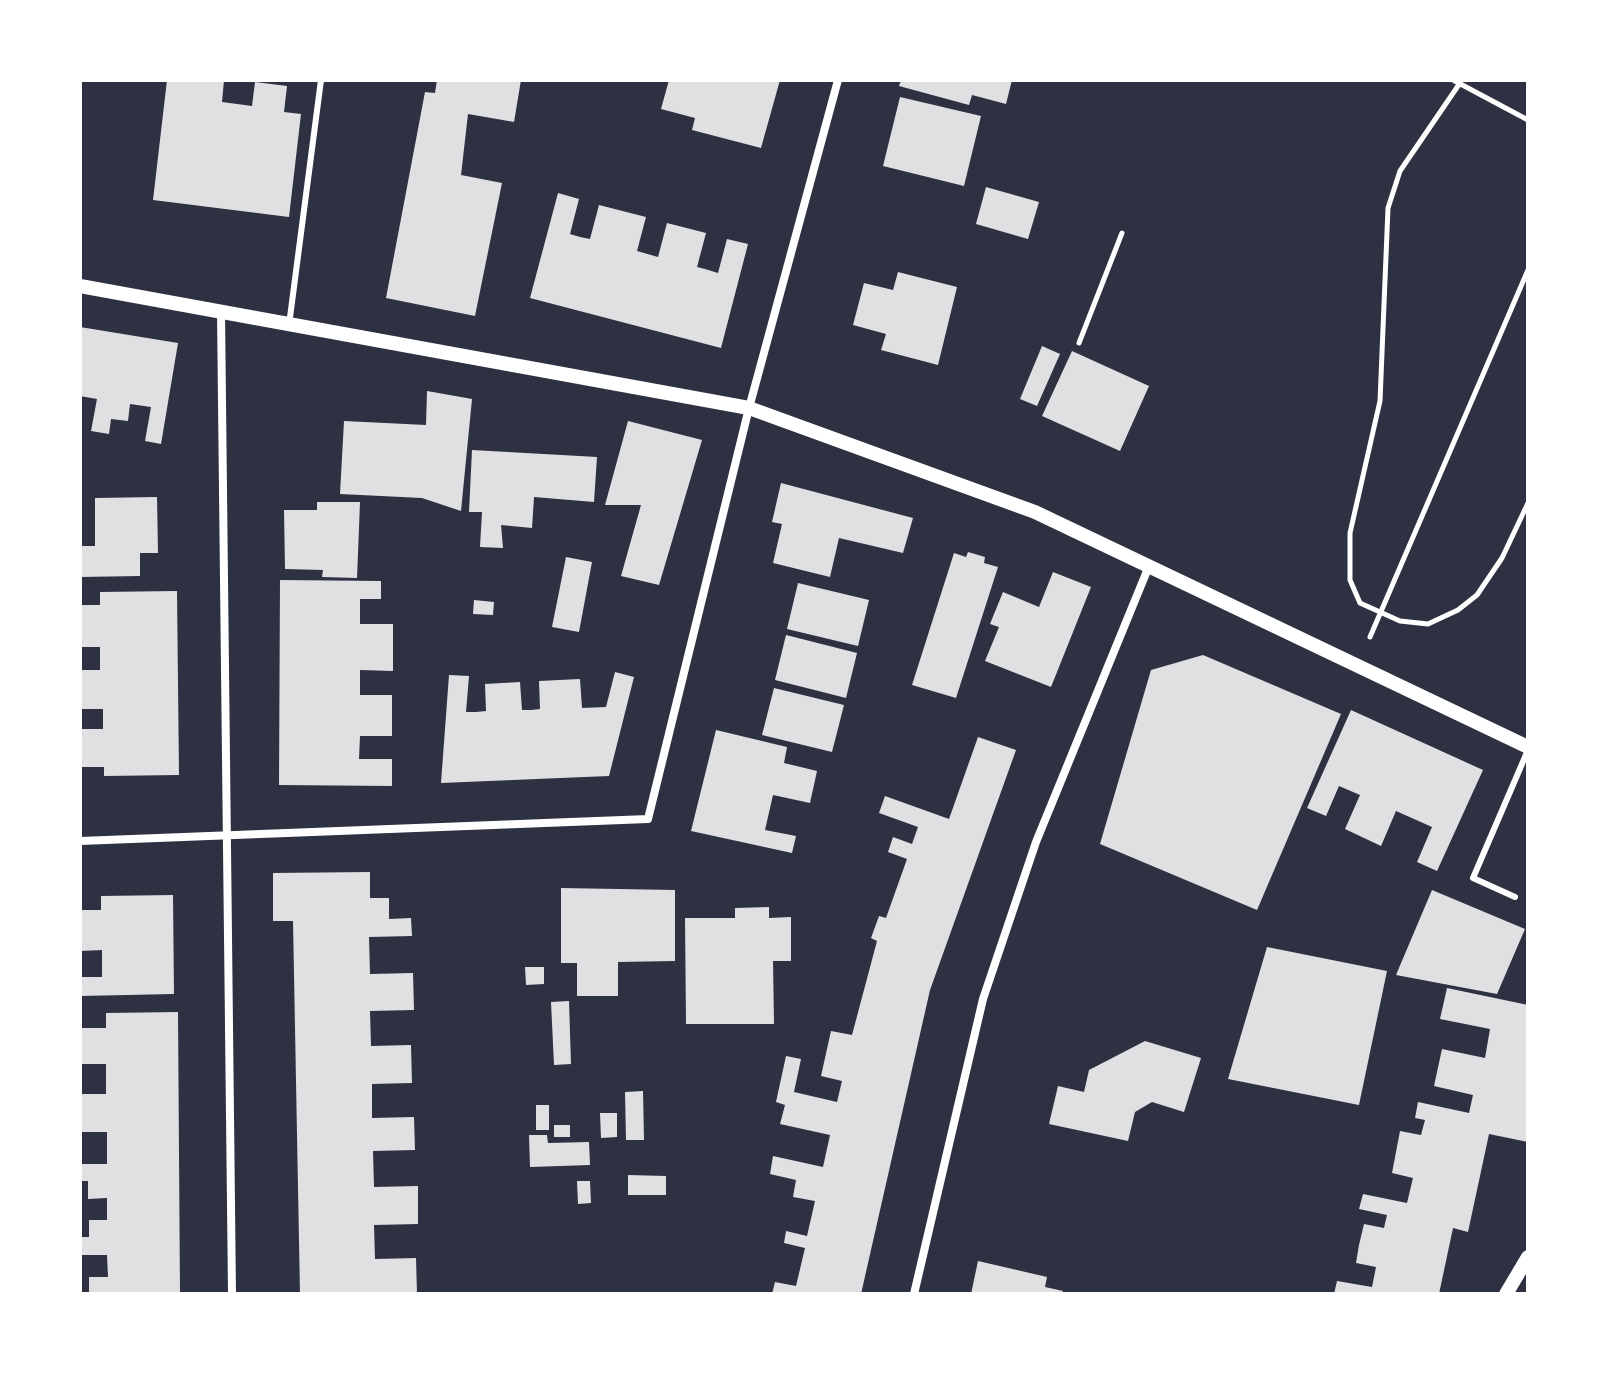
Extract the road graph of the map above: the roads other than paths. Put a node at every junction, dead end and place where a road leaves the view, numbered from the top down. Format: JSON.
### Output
{"nodes":[{"id":1,"x":321,"y":80,"type":"edge"},
{"id":2,"x":838,"y":80,"type":"edge"},
{"id":3,"x":80,"y":286,"type":"edge"},
{"id":4,"x":221,"y":312,"type":"junction"},
{"id":5,"x":289,"y":325,"type":"junction"},
{"id":6,"x":749,"y":408,"type":"junction"},
{"id":7,"x":1149,"y":565,"type":"junction"},
{"id":8,"x":1528,"y":748,"type":"edge"},
{"id":9,"x":227,"y":836,"type":"junction"},
{"id":10,"x":80,"y":841,"type":"edge"},
{"id":11,"x":1515,"y":897,"type":"dead end"},
{"id":12,"x":1528,"y":1257,"type":"edge"},
{"id":13,"x":232,"y":1294,"type":"edge"},
{"id":14,"x":914,"y":1294,"type":"edge"},
{"id":15,"x":1506,"y":1294,"type":"edge"}],
"edges":[{"from":1,"to":5,"type":"lane"},
{"from":2,"to":6,"type":"street"},
{"from":3,"to":4,"type":"street"},
{"from":4,"to":5,"type":"street"},
{"from":4,"to":9,"type":"street"},
{"from":5,"to":6,"type":"street"},
{"from":6,"to":7,"type":"street"},
{"from":6,"to":9,"type":"street"},
{"from":7,"to":8,"type":"street"},
{"from":7,"to":14,"type":"street"},
{"from":8,"to":11,"type":"lane"},
{"from":9,"to":10,"type":"street"},
{"from":9,"to":13,"type":"street"},
{"from":12,"to":15,"type":"street"}]}
